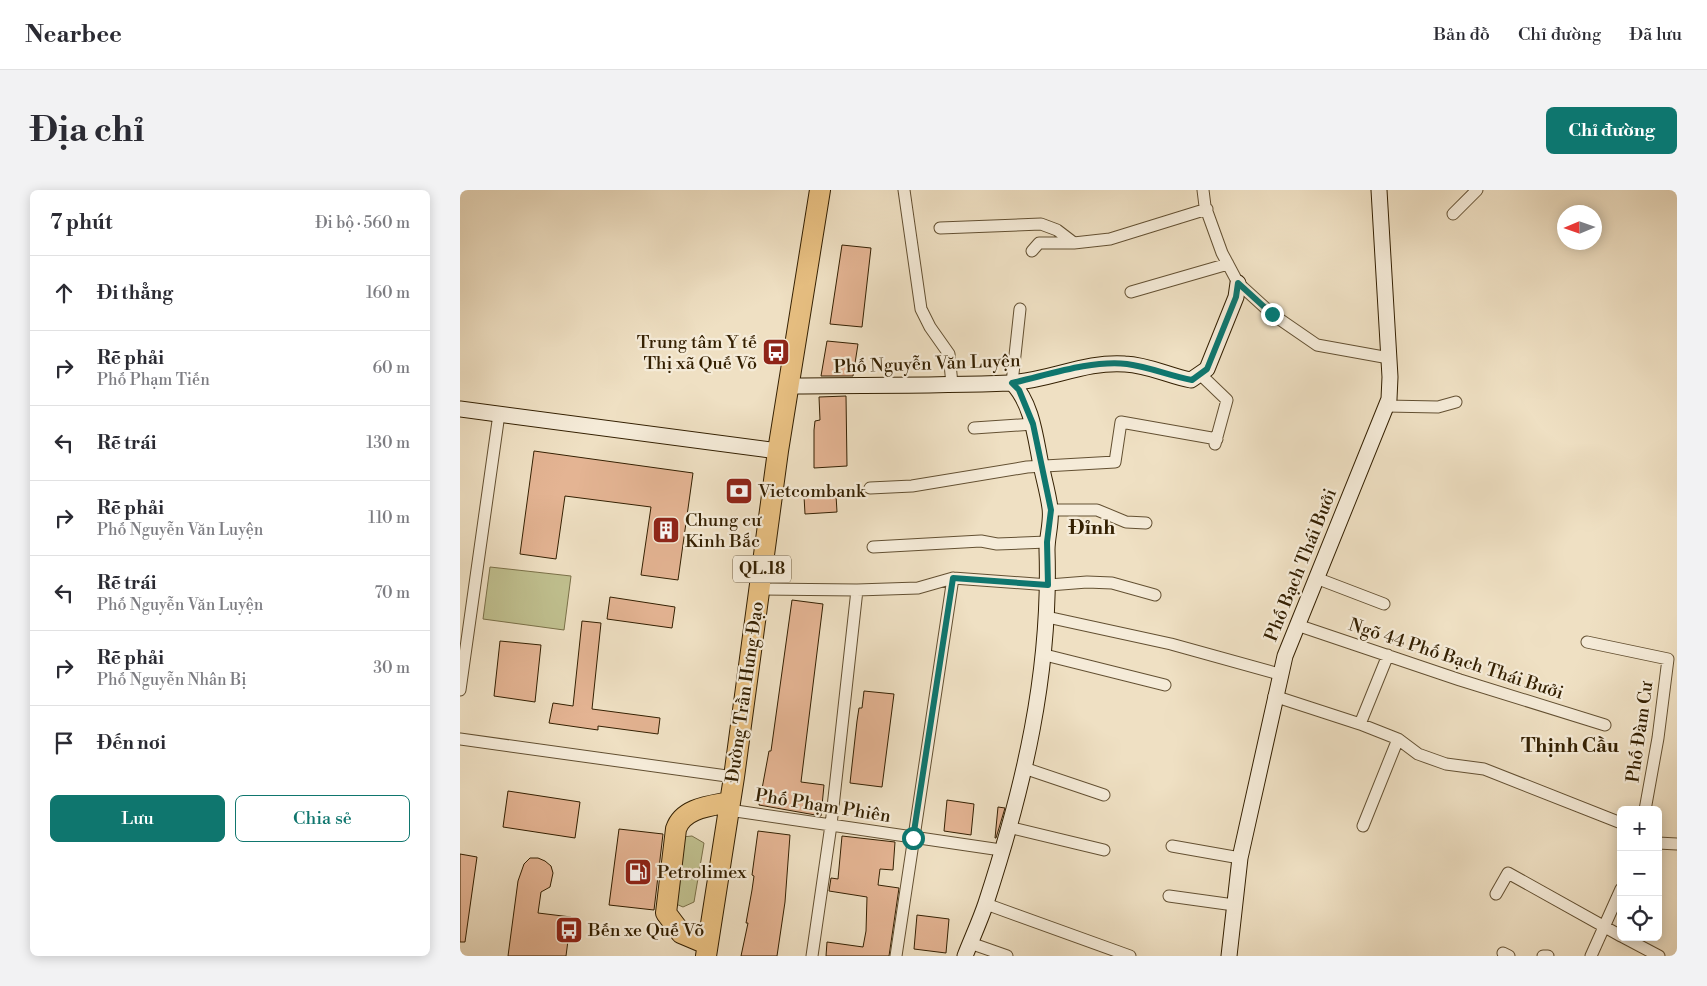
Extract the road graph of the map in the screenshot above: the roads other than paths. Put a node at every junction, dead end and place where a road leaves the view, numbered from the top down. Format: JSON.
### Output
{"nodes":[{"id":1,"x":820,"y":190,"type":"edge"},
{"id":2,"x":904,"y":190,"type":"edge"},
{"id":3,"x":1203,"y":190,"type":"edge"},
{"id":4,"x":1379,"y":190,"type":"edge"},
{"id":5,"x":1477,"y":190,"type":"edge"},
{"id":6,"x":1207,"y":209,"type":"junction"},
{"id":7,"x":1453,"y":214,"type":"dead end"},
{"id":8,"x":940,"y":228,"type":"dead end"},
{"id":9,"x":1074,"y":243,"type":"junction"},
{"id":10,"x":1032,"y":251,"type":"dead end"},
{"id":11,"x":1228,"y":264,"type":"junction"},
{"id":12,"x":1238,"y":283,"type":"junction"},
{"id":13,"x":1131,"y":292,"type":"dead end"},
{"id":14,"x":1020,"y":309,"type":"dead end"},
{"id":15,"x":1389,"y":358,"type":"junction"},
{"id":16,"x":1201,"y":375,"type":"junction"},
{"id":17,"x":1012,"y":383,"type":"junction"},
{"id":18,"x":952,"y":384,"type":"junction"},
{"id":19,"x":789,"y":386,"type":"junction"},
{"id":20,"x":1456,"y":402,"type":"dead end"},
{"id":21,"x":1386,"y":406,"type":"junction"},
{"id":22,"x":460,"y":409,"type":"edge"},
{"id":23,"x":499,"y":414,"type":"junction"},
{"id":24,"x":1033,"y":424,"type":"junction"},
{"id":25,"x":974,"y":428,"type":"dead end"},
{"id":26,"x":778,"y":451,"type":"junction"},
{"id":27,"x":1041,"y":466,"type":"junction"},
{"id":28,"x":870,"y":488,"type":"dead end"},
{"id":29,"x":1051,"y":510,"type":"junction"},
{"id":30,"x":1146,"y":523,"type":"dead end"},
{"id":31,"x":1047,"y":542,"type":"junction"},
{"id":32,"x":873,"y":547,"type":"dead end"},
{"id":33,"x":953,"y":578,"type":"junction"},
{"id":34,"x":1316,"y":578,"type":"junction"},
{"id":35,"x":1048,"y":585,"type":"junction"},
{"id":36,"x":759,"y":590,"type":"junction"},
{"id":37,"x":856,"y":590,"type":"junction"},
{"id":38,"x":1155,"y":595,"type":"dead end"},
{"id":39,"x":1384,"y":604,"type":"dead end"},
{"id":40,"x":1048,"y":617,"type":"junction"},
{"id":41,"x":1297,"y":625,"type":"junction"},
{"id":42,"x":1587,"y":642,"type":"dead end"},
{"id":43,"x":1045,"y":655,"type":"junction"},
{"id":44,"x":1388,"y":655,"type":"junction"},
{"id":45,"x":1280,"y":674,"type":"junction"},
{"id":46,"x":1165,"y":685,"type":"dead end"},
{"id":47,"x":460,"y":690,"type":"edge"},
{"id":48,"x":1274,"y":696,"type":"junction"},
{"id":49,"x":1360,"y":724,"type":"junction"},
{"id":50,"x":1605,"y":725,"type":"dead end"},
{"id":51,"x":460,"y":739,"type":"edge"},
{"id":52,"x":1398,"y":739,"type":"junction"},
{"id":53,"x":1024,"y":768,"type":"junction"},
{"id":54,"x":734,"y":777,"type":"junction"},
{"id":55,"x":1104,"y":795,"type":"dead end"},
{"id":56,"x":729,"y":806,"type":"junction"},
{"id":57,"x":1647,"y":806,"type":"edge"},
{"id":58,"x":1617,"y":821,"type":"edge"},
{"id":59,"x":831,"y":824,"type":"junction"},
{"id":60,"x":1363,"y":826,"type":"dead end"},
{"id":61,"x":1008,"y":828,"type":"junction"},
{"id":62,"x":913,"y":838,"type":"junction"},
{"id":63,"x":1662,"y":843,"type":"edge"},
{"id":64,"x":1677,"y":844,"type":"edge"},
{"id":65,"x":1172,"y":846,"type":"dead end"},
{"id":66,"x":1002,"y":850,"type":"junction"},
{"id":67,"x":1104,"y":850,"type":"dead end"},
{"id":68,"x":1240,"y":858,"type":"junction"},
{"id":69,"x":1496,"y":894,"type":"dead end"},
{"id":70,"x":1169,"y":896,"type":"dead end"},
{"id":71,"x":1618,"y":896,"type":"edge"},
{"id":72,"x":986,"y":904,"type":"junction"},
{"id":73,"x":1234,"y":905,"type":"junction"},
{"id":74,"x":1605,"y":928,"type":"junction"},
{"id":75,"x":1617,"y":934,"type":"edge"},
{"id":76,"x":1629,"y":941,"type":"edge"},
{"id":77,"x":706,"y":950,"type":"edge"},
{"id":78,"x":968,"y":950,"type":"edge"},
{"id":79,"x":812,"y":956,"type":"edge"},
{"id":80,"x":896,"y":956,"type":"edge"},
{"id":81,"x":1008,"y":956,"type":"edge"},
{"id":82,"x":1130,"y":956,"type":"edge"},
{"id":83,"x":1229,"y":956,"type":"edge"},
{"id":84,"x":1543,"y":956,"type":"edge"},
{"id":85,"x":1548,"y":956,"type":"edge"},
{"id":86,"x":1591,"y":956,"type":"edge"},
{"id":87,"x":1656,"y":956,"type":"edge"}],
"edges":[{"from":1,"to":19,"type":"highway","name":"Đường Trần Hưng Đạo","number":"QL.18"},
{"from":2,"to":18,"type":"street"},
{"from":3,"to":6,"type":"street"},
{"from":4,"to":15,"type":"street","name":"Phố Bạch Thái Bưởi"},
{"from":5,"to":7,"type":"street"},
{"from":6,"to":9,"type":"street"},
{"from":6,"to":11,"type":"street"},
{"from":8,"to":9,"type":"street"},
{"from":9,"to":10,"type":"street"},
{"from":11,"to":12,"type":"street"},
{"from":11,"to":13,"type":"street"},
{"from":12,"to":15,"type":"street"},
{"from":12,"to":16,"type":"street"},
{"from":14,"to":17,"type":"street"},
{"from":15,"to":21,"type":"street","name":"Phố Bạch Thái Bưởi"},
{"from":16,"to":17,"type":"street","name":"Phố Nguyễn Văn Luyện"},
{"from":16,"to":27,"type":"street"},
{"from":17,"to":18,"type":"street","name":"Phố Nguyễn Văn Luyện"},
{"from":17,"to":24,"type":"street"},
{"from":18,"to":19,"type":"street","name":"Phố Nguyễn Văn Luyện"},
{"from":19,"to":26,"type":"highway","name":"Đường Trần Hưng Đạo","number":"QL.18"},
{"from":20,"to":21,"type":"street"},
{"from":21,"to":34,"type":"street","name":"Phố Bạch Thái Bưởi"},
{"from":22,"to":23,"type":"street"},
{"from":23,"to":26,"type":"street"},
{"from":23,"to":47,"type":"street"},
{"from":24,"to":25,"type":"street"},
{"from":24,"to":27,"type":"street"},
{"from":26,"to":36,"type":"highway","name":"Đường Trần Hưng Đạo","number":"QL.18"},
{"from":27,"to":28,"type":"street"},
{"from":27,"to":29,"type":"street"},
{"from":29,"to":30,"type":"street"},
{"from":29,"to":31,"type":"street"},
{"from":31,"to":32,"type":"street"},
{"from":31,"to":35,"type":"street"},
{"from":33,"to":35,"type":"street"},
{"from":33,"to":37,"type":"street"},
{"from":33,"to":62,"type":"street"},
{"from":34,"to":39,"type":"street"},
{"from":34,"to":41,"type":"street","name":"Phố Bạch Thái Bưởi"},
{"from":35,"to":38,"type":"street"},
{"from":35,"to":40,"type":"street"},
{"from":36,"to":37,"type":"street"},
{"from":36,"to":54,"type":"highway","name":"Đường Trần Hưng Đạo","number":"QL.18"},
{"from":37,"to":59,"type":"street"},
{"from":40,"to":43,"type":"street"},
{"from":40,"to":45,"type":"street"},
{"from":41,"to":44,"type":"street","name":"Ngõ 44 Phố Bạch Thái Bưởi"},
{"from":41,"to":45,"type":"street","name":"Phố Bạch Thái Bưởi"},
{"from":42,"to":57,"type":"street","name":"Phố Đàm Cư"},
{"from":43,"to":46,"type":"street"},
{"from":43,"to":53,"type":"street"},
{"from":44,"to":49,"type":"street"},
{"from":44,"to":50,"type":"street","name":"Ngõ 44 Phố Bạch Thái Bưởi"},
{"from":45,"to":48,"type":"street","name":"Phố Bạch Thái Bưởi"},
{"from":48,"to":49,"type":"street"},
{"from":48,"to":68,"type":"street","name":"Phố Bạch Thái Bưởi"},
{"from":49,"to":52,"type":"street"},
{"from":51,"to":54,"type":"street"},
{"from":52,"to":58,"type":"street"},
{"from":52,"to":60,"type":"street"},
{"from":53,"to":55,"type":"street"},
{"from":53,"to":61,"type":"street"},
{"from":54,"to":56,"type":"highway","name":"Đường Trần Hưng Đạo","number":"QL.18"},
{"from":56,"to":59,"type":"street","name":"Phố Phạm Phiên"},
{"from":56,"to":77,"type":"highway","name":"Đường Trần Hưng Đạo","number":"QL.18"},
{"from":56,"to":77,"type":"highway"},
{"from":59,"to":62,"type":"street","name":"Phố Phạm Phiên"},
{"from":59,"to":79,"type":"street"},
{"from":61,"to":66,"type":"street"},
{"from":61,"to":67,"type":"street"},
{"from":62,"to":66,"type":"street","name":"Phố Phạm Phiên"},
{"from":62,"to":80,"type":"street"},
{"from":63,"to":64,"type":"street"},
{"from":65,"to":68,"type":"street"},
{"from":66,"to":72,"type":"street"},
{"from":68,"to":73,"type":"street","name":"Phố Bạch Thái Bưởi"},
{"from":69,"to":74,"type":"street"},
{"from":70,"to":73,"type":"street"},
{"from":71,"to":74,"type":"street"},
{"from":72,"to":78,"type":"street"},
{"from":72,"to":82,"type":"street"},
{"from":73,"to":83,"type":"street","name":"Phố Bạch Thái Bưởi"},
{"from":74,"to":75,"type":"street"},
{"from":74,"to":86,"type":"street"},
{"from":76,"to":87,"type":"street"},
{"from":78,"to":81,"type":"street"},
{"from":84,"to":85,"type":"street"}]}
